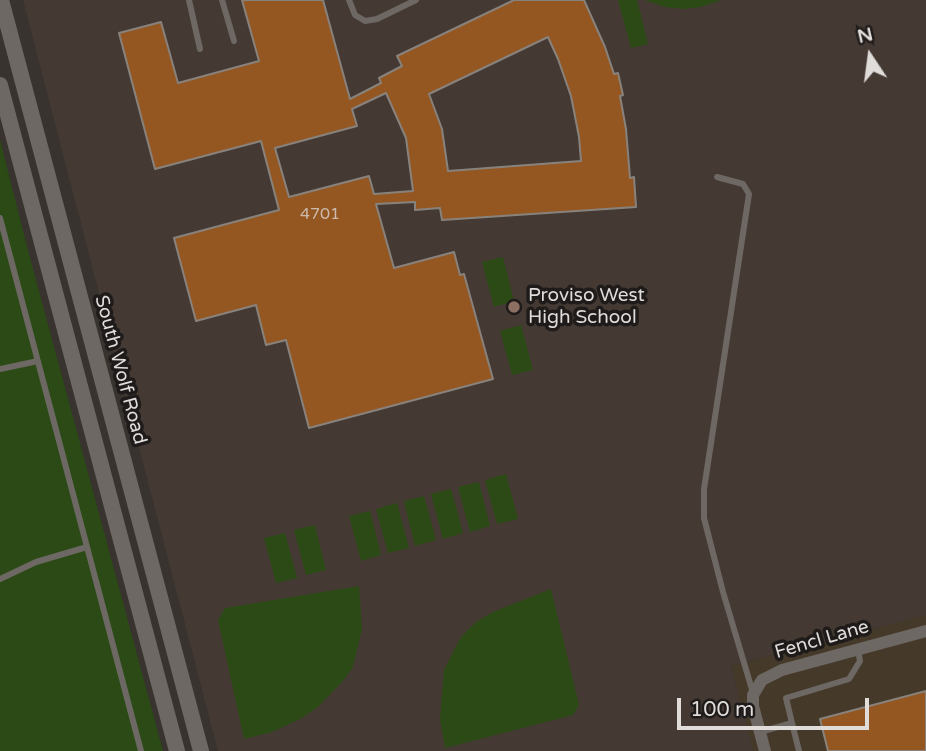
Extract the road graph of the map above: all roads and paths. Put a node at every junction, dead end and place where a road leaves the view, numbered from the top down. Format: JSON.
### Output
{"nodes":[{"id":1,"x":1,"y":0,"type":"edge"},
{"id":2,"x":189,"y":0,"type":"edge"},
{"id":3,"x":222,"y":0,"type":"edge"},
{"id":4,"x":349,"y":0,"type":"edge"},
{"id":5,"x":416,"y":0,"type":"edge"},
{"id":6,"x":234,"y":41,"type":"dead end"},
{"id":7,"x":200,"y":49,"type":"dead end"},
{"id":8,"x":0,"y":85,"type":"edge"},
{"id":9,"x":717,"y":177,"type":"dead end"},
{"id":10,"x":0,"y":218,"type":"edge"},
{"id":11,"x":38,"y":361,"type":"junction"},
{"id":12,"x":0,"y":369,"type":"edge"},
{"id":13,"x":87,"y":547,"type":"junction"},
{"id":14,"x":0,"y":579,"type":"edge"},
{"id":15,"x":926,"y":631,"type":"edge"},
{"id":16,"x":858,"y":650,"type":"junction"},
{"id":17,"x":753,"y":695,"type":"junction"},
{"id":18,"x":792,"y":723,"type":"junction"},
{"id":19,"x":760,"y":732,"type":"junction"},
{"id":20,"x":141,"y":751,"type":"edge"},
{"id":21,"x":177,"y":751,"type":"edge"},
{"id":22,"x":201,"y":751,"type":"edge"},
{"id":23,"x":765,"y":751,"type":"edge"},
{"id":24,"x":799,"y":751,"type":"edge"}],
"edges":[{"from":1,"to":22,"type":"main road","name":"South Wolf Road"},
{"from":2,"to":7,"type":"lane"},
{"from":3,"to":6,"type":"lane"},
{"from":4,"to":5,"type":"lane"},
{"from":8,"to":21,"type":"main road"},
{"from":9,"to":17,"type":"lane"},
{"from":10,"to":11,"type":"lane"},
{"from":11,"to":12,"type":"lane"},
{"from":11,"to":13,"type":"lane"},
{"from":13,"to":14,"type":"lane"},
{"from":13,"to":20,"type":"lane"},
{"from":15,"to":16,"type":"street","name":"Fencl Lane"},
{"from":16,"to":17,"type":"street","name":"Fencl Lane"},
{"from":16,"to":18,"type":"lane"},
{"from":17,"to":19,"type":"street"},
{"from":18,"to":19,"type":"lane"},
{"from":18,"to":24,"type":"lane"},
{"from":19,"to":23,"type":"street"}]}
